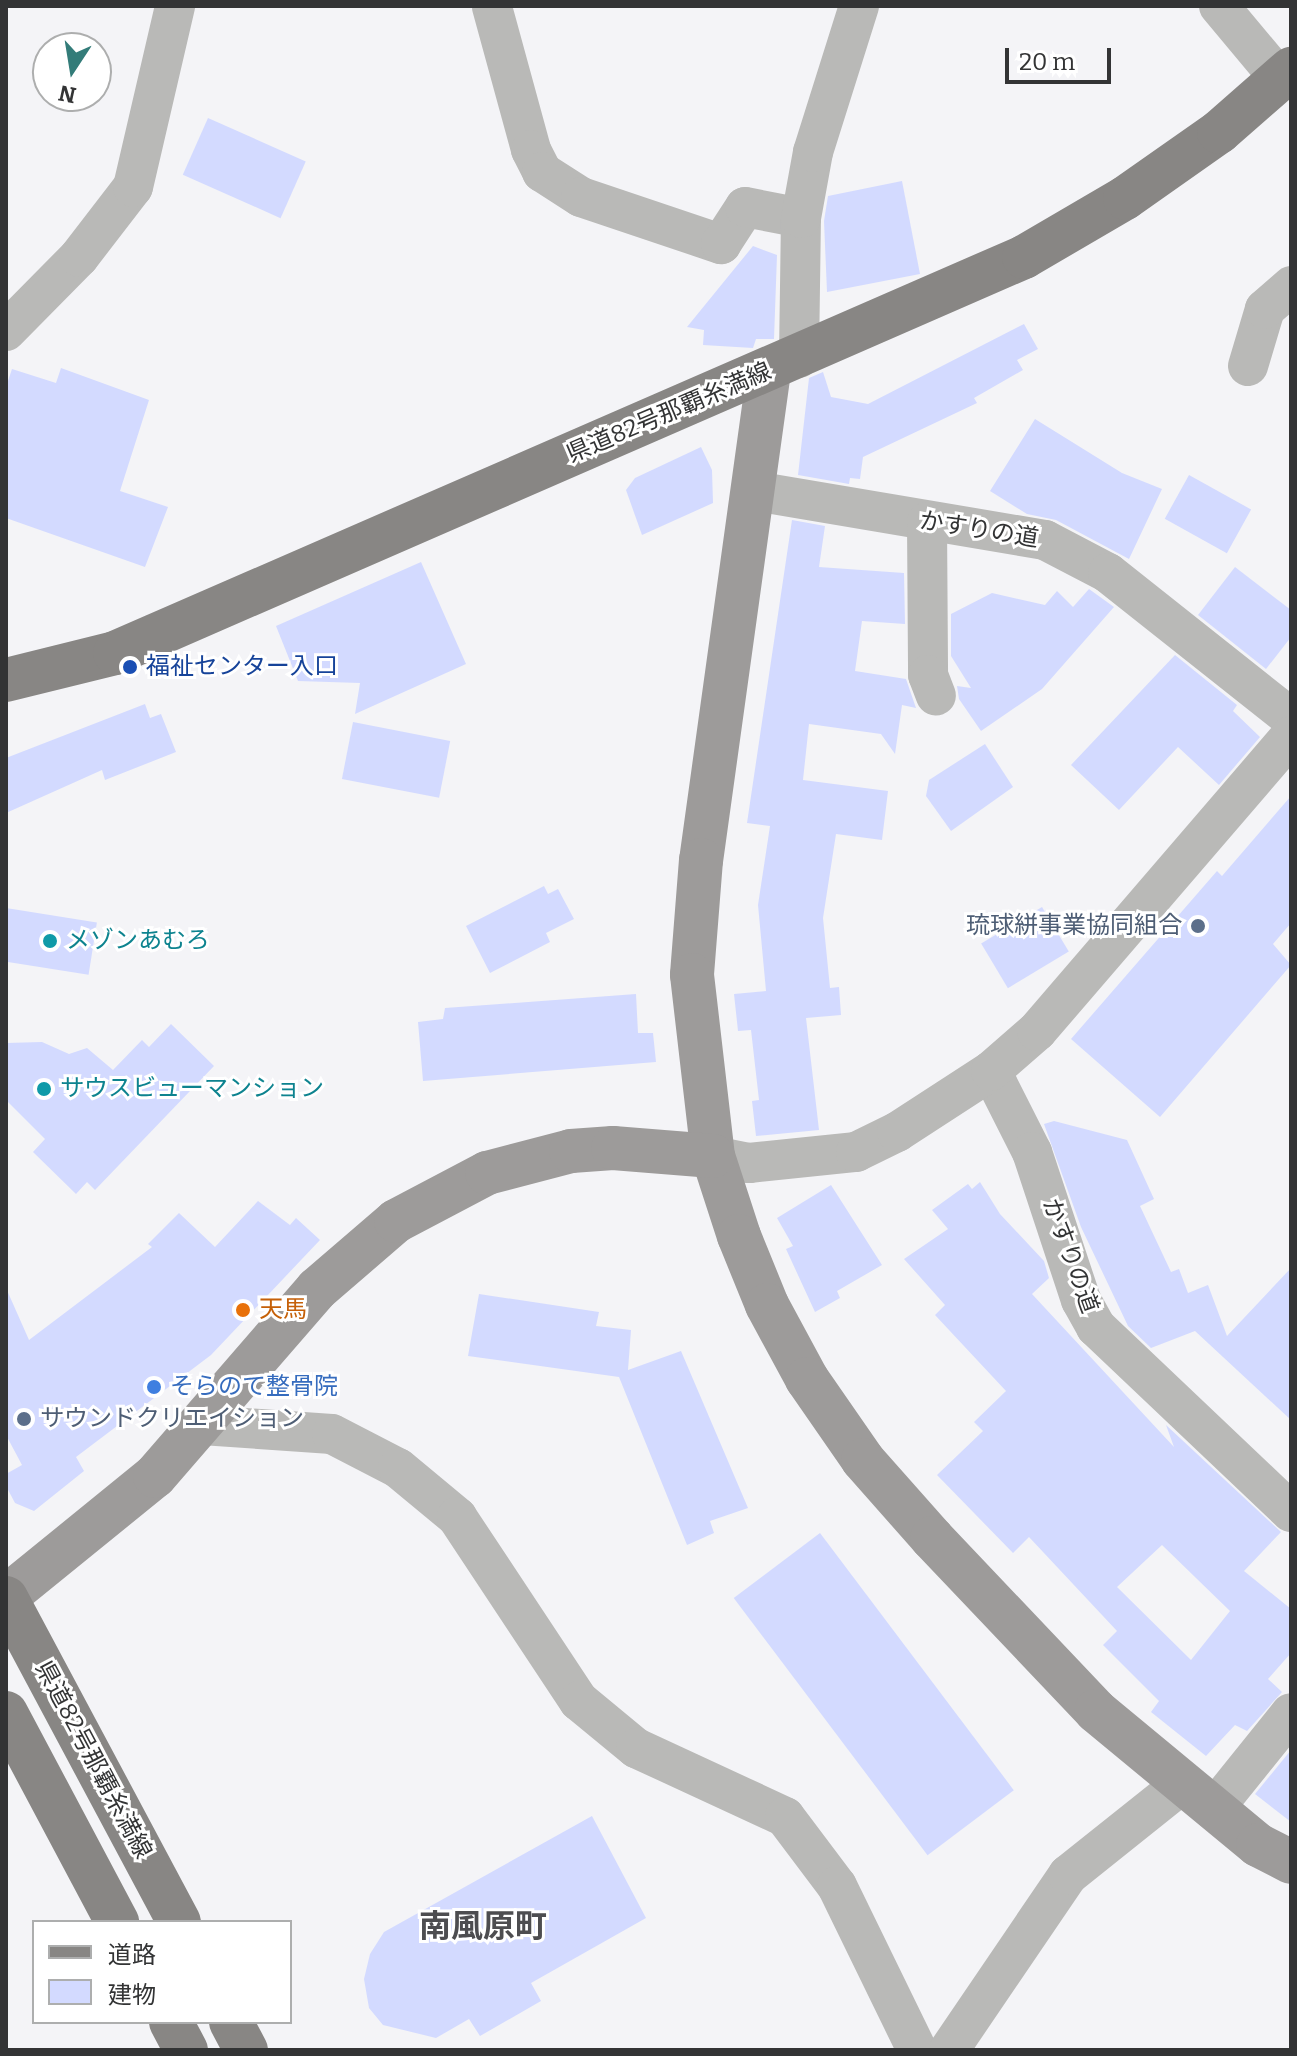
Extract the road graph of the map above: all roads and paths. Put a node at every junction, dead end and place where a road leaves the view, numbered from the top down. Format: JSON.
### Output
{"nodes":[{"id":1,"x":175,"y":6,"type":"edge"},
{"id":2,"x":859,"y":6,"type":"edge"},
{"id":3,"x":1219,"y":6,"type":"edge"},
{"id":4,"x":492,"y":7,"type":"edge"},
{"id":5,"x":1286,"y":74,"type":"edge"},
{"id":6,"x":801,"y":218,"type":"junction"},
{"id":7,"x":1291,"y":286,"type":"edge"},
{"id":8,"x":6,"y":331,"type":"edge"},
{"id":9,"x":784,"y":364,"type":"junction"},
{"id":10,"x":1248,"y":366,"type":"dead end"},
{"id":11,"x":755,"y":491,"type":"junction"},
{"id":12,"x":927,"y":522,"type":"junction"},
{"id":13,"x":6,"y":680,"type":"edge"},
{"id":14,"x":936,"y":696,"type":"dead end"},
{"id":15,"x":1291,"y":718,"type":"edge"},
{"id":16,"x":1291,"y":736,"type":"edge"},
{"id":17,"x":991,"y":1071,"type":"junction"},
{"id":18,"x":713,"y":1156,"type":"junction"},
{"id":19,"x":202,"y":1425,"type":"junction"},
{"id":20,"x":1291,"y":1512,"type":"edge"},
{"id":21,"x":6,"y":1597,"type":"edge"},
{"id":22,"x":6,"y":1713,"type":"edge"},
{"id":23,"x":1291,"y":1713,"type":"edge"},
{"id":24,"x":1197,"y":1797,"type":"junction"},
{"id":25,"x":1291,"y":1862,"type":"edge"},
{"id":26,"x":116,"y":1920,"type":"edge"},
{"id":27,"x":178,"y":1920,"type":"edge"},
{"id":28,"x":172,"y":2024,"type":"edge"},
{"id":29,"x":232,"y":2024,"type":"edge"},
{"id":30,"x":186,"y":2050,"type":"edge"},
{"id":31,"x":246,"y":2050,"type":"edge"},
{"id":32,"x":917,"y":2050,"type":"edge"},
{"id":33,"x":949,"y":2050,"type":"edge"}],
"edges":[{"from":1,"to":8,"type":"street"},
{"from":2,"to":6,"type":"street"},
{"from":3,"to":5,"type":"street"},
{"from":4,"to":6,"type":"street"},
{"from":5,"to":9,"type":"main road","name":"県道82号那覇糸満線"},
{"from":6,"to":9,"type":"street"},
{"from":7,"to":10,"type":"street"},
{"from":9,"to":11,"type":"street"},
{"from":9,"to":13,"type":"main road","name":"県道82号那覇糸満線"},
{"from":11,"to":12,"type":"street","name":"かすりの道"},
{"from":11,"to":18,"type":"street"},
{"from":12,"to":14,"type":"street"},
{"from":12,"to":15,"type":"street","name":"かすりの道"},
{"from":16,"to":17,"type":"street"},
{"from":17,"to":18,"type":"street"},
{"from":17,"to":20,"type":"street","name":"かすりの道"},
{"from":18,"to":19,"type":"street"},
{"from":18,"to":24,"type":"street"},
{"from":19,"to":21,"type":"street"},
{"from":19,"to":32,"type":"street"},
{"from":21,"to":27,"type":"main road","name":"県道82号那覇糸満線"},
{"from":22,"to":26,"type":"main road"},
{"from":23,"to":24,"type":"street"},
{"from":24,"to":25,"type":"street"},
{"from":24,"to":33,"type":"street"},
{"from":28,"to":30,"type":"main road"},
{"from":29,"to":31,"type":"main road"}]}
